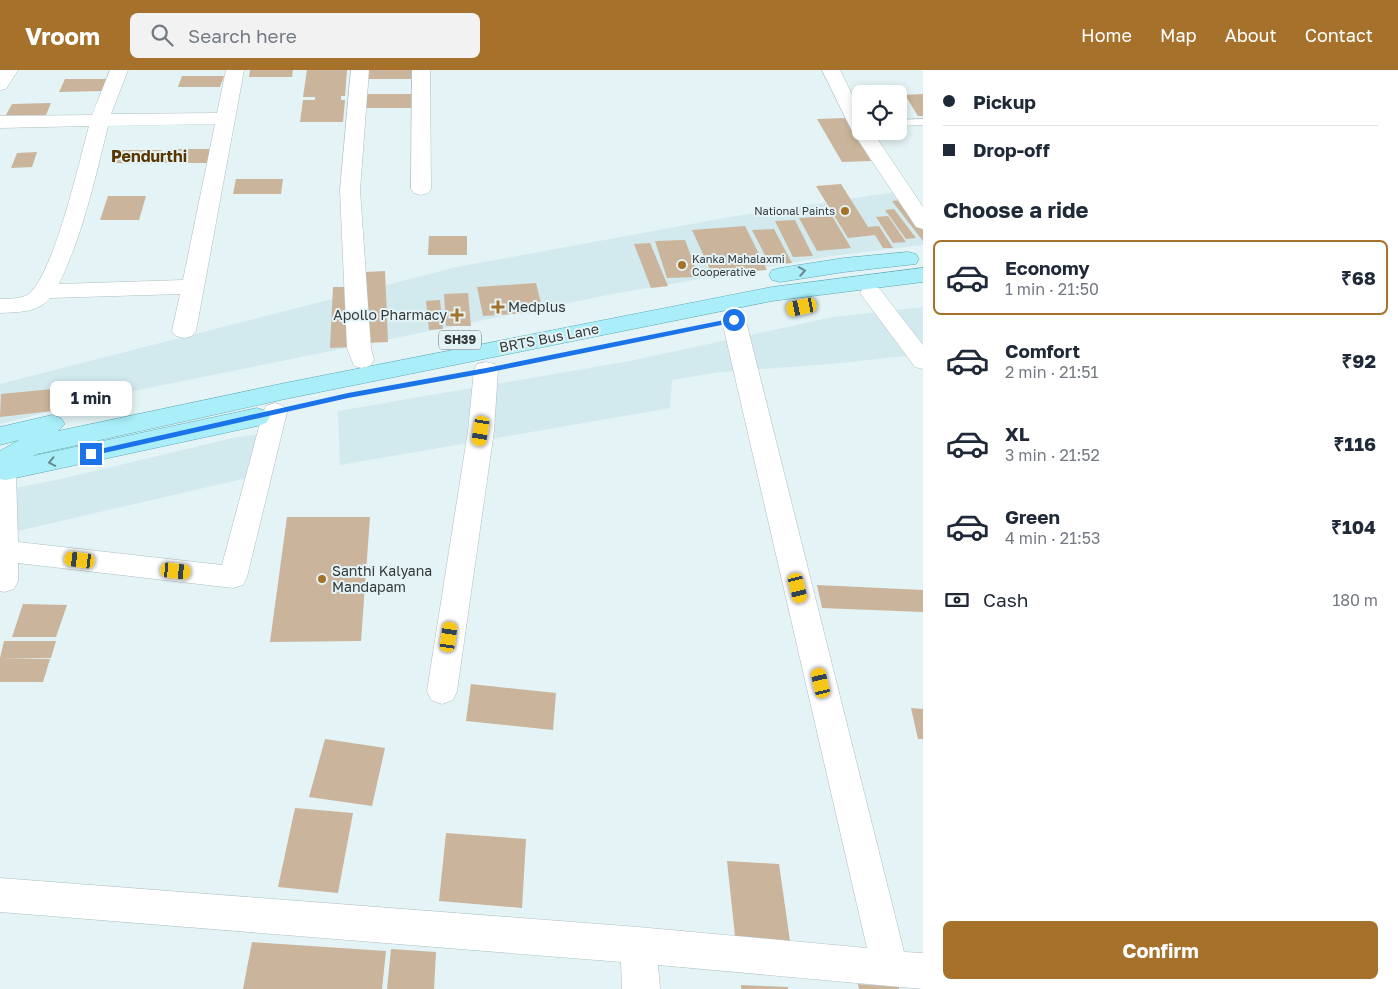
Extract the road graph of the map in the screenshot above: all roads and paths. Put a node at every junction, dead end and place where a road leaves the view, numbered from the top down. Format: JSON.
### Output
{"nodes":[{"id":1,"x":9,"y":70,"type":"edge"},
{"id":2,"x":119,"y":70,"type":"edge"},
{"id":3,"x":235,"y":70,"type":"edge"},
{"id":4,"x":360,"y":70,"type":"edge"},
{"id":5,"x":421,"y":70,"type":"edge"},
{"id":6,"x":831,"y":70,"type":"edge"},
{"id":7,"x":0,"y":85,"type":"edge"},
{"id":8,"x":852,"y":111,"type":"edge"},
{"id":9,"x":226,"y":118,"type":"junction"},
{"id":10,"x":100,"y":120,"type":"junction"},
{"id":11,"x":0,"y":122,"type":"edge"},
{"id":12,"x":923,"y":122,"type":"edge"},
{"id":13,"x":907,"y":123,"type":"edge"},
{"id":14,"x":868,"y":140,"type":"edge"},
{"id":15,"x":421,"y":189,"type":"dead end"},
{"id":16,"x":923,"y":223,"type":"edge"},
{"id":17,"x":923,"y":258,"type":"edge"},
{"id":18,"x":923,"y":275,"type":"edge"},
{"id":19,"x":923,"y":285,"type":"edge"},
{"id":20,"x":192,"y":287,"type":"junction"},
{"id":21,"x":45,"y":290,"type":"junction"},
{"id":22,"x":871,"y":293,"type":"junction"},
{"id":23,"x":0,"y":306,"type":"edge"},
{"id":24,"x":734,"y":320,"type":"junction"},
{"id":25,"x":184,"y":331,"type":"dead end"},
{"id":26,"x":362,"y":360,"type":"junction"},
{"id":27,"x":923,"y":361,"type":"edge"},
{"id":28,"x":486,"y":370,"type":"junction"},
{"id":29,"x":275,"y":412,"type":"junction"},
{"id":30,"x":0,"y":436,"type":"edge"},
{"id":31,"x":0,"y":444,"type":"edge"},
{"id":32,"x":30,"y":446,"type":"junction"},
{"id":33,"x":1,"y":468,"type":"edge"},
{"id":34,"x":4,"y":552,"type":"junction"},
{"id":35,"x":4,"y":581,"type":"dead end"},
{"id":36,"x":442,"y":691,"type":"dead end"},
{"id":37,"x":0,"y":895,"type":"edge"},
{"id":38,"x":638,"y":945,"type":"junction"},
{"id":39,"x":907,"y":970,"type":"edge"},
{"id":40,"x":641,"y":989,"type":"edge"}],
"edges":[{"from":1,"to":7,"type":"street"},
{"from":2,"to":10,"type":"street"},
{"from":3,"to":9,"type":"street"},
{"from":4,"to":26,"type":"street"},
{"from":5,"to":15,"type":"street"},
{"from":6,"to":8,"type":"street"},
{"from":9,"to":10,"type":"street"},
{"from":9,"to":20,"type":"street"},
{"from":10,"to":11,"type":"street"},
{"from":10,"to":21,"type":"street"},
{"from":12,"to":13,"type":"lane"},
{"from":14,"to":16,"type":"street"},
{"from":26,"to":17,"type":"main road","number":"SH39","one_way":true},
{"from":18,"to":32,"type":"main road","name":"BRTS Bus Lane"},
{"from":19,"to":22,"type":"main road"},
{"from":20,"to":21,"type":"street"},
{"from":20,"to":25,"type":"street"},
{"from":21,"to":23,"type":"street"},
{"from":22,"to":24,"type":"main road"},
{"from":22,"to":27,"type":"street"},
{"from":24,"to":28,"type":"main road"},
{"from":24,"to":39,"type":"street"},
{"from":26,"to":30,"type":"main road","number":"SH39"},
{"from":28,"to":29,"type":"main road"},
{"from":28,"to":36,"type":"street"},
{"from":29,"to":33,"type":"main road","one_way":true},
{"from":29,"to":34,"type":"street"},
{"from":31,"to":32,"type":"main road"},
{"from":32,"to":33,"type":"main road"},
{"from":33,"to":34,"type":"street"},
{"from":34,"to":35,"type":"street"},
{"from":37,"to":38,"type":"street"},
{"from":38,"to":39,"type":"street"},
{"from":38,"to":40,"type":"street"}]}
